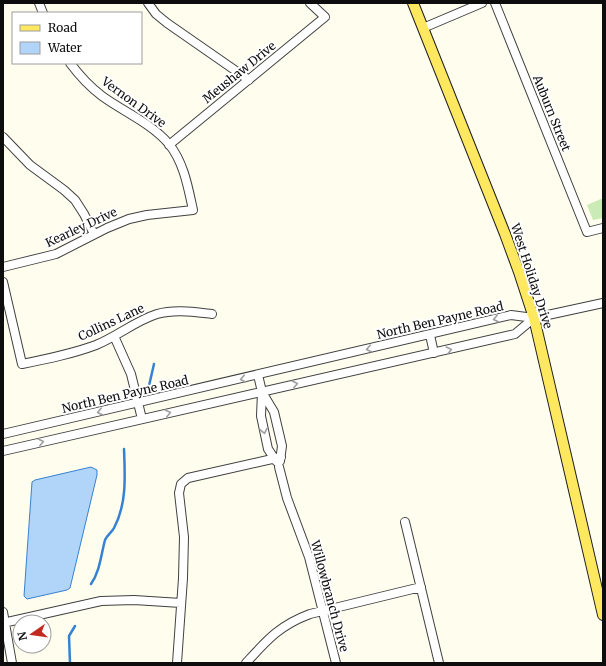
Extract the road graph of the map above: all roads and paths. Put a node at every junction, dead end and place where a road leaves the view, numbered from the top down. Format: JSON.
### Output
{"nodes":[{"id":1,"x":148,"y":3,"type":"edge"},
{"id":2,"x":310,"y":3,"type":"edge"},
{"id":3,"x":413,"y":3,"type":"edge"},
{"id":4,"x":482,"y":3,"type":"edge"},
{"id":5,"x":495,"y":3,"type":"edge"},
{"id":6,"x":423,"y":28,"type":"junction"},
{"id":7,"x":71,"y":64,"type":"edge"},
{"id":8,"x":249,"y":80,"type":"junction"},
{"id":9,"x":3,"y":137,"type":"edge"},
{"id":10,"x":169,"y":145,"type":"junction"},
{"id":11,"x":193,"y":210,"type":"joint"},
{"id":12,"x":603,"y":228,"type":"edge"},
{"id":13,"x":94,"y":234,"type":"junction"},
{"id":14,"x":3,"y":267,"type":"edge"},
{"id":15,"x":3,"y":282,"type":"edge"},
{"id":16,"x":603,"y":302,"type":"edge"},
{"id":17,"x":212,"y":314,"type":"dead end"},
{"id":18,"x":534,"y":318,"type":"junction"},
{"id":19,"x":430,"y":335,"type":"junction"},
{"id":20,"x":114,"y":336,"type":"junction"},
{"id":21,"x":434,"y":353,"type":"junction"},
{"id":22,"x":258,"y":375,"type":"junction"},
{"id":23,"x":262,"y":392,"type":"junction"},
{"id":24,"x":138,"y":404,"type":"junction"},
{"id":25,"x":142,"y":419,"type":"junction"},
{"id":26,"x":3,"y":434,"type":"edge"},
{"id":27,"x":3,"y":451,"type":"edge"},
{"id":28,"x":277,"y":457,"type":"junction"},
{"id":29,"x":406,"y":522,"type":"dead end"},
{"id":30,"x":420,"y":587,"type":"junction"},
{"id":31,"x":181,"y":603,"type":"junction"},
{"id":32,"x":322,"y":611,"type":"junction"},
{"id":33,"x":3,"y":612,"type":"edge"},
{"id":34,"x":603,"y":615,"type":"edge"},
{"id":35,"x":4,"y":623,"type":"edge"},
{"id":36,"x":12,"y":663,"type":"edge"},
{"id":37,"x":177,"y":663,"type":"edge"},
{"id":38,"x":246,"y":663,"type":"edge"},
{"id":39,"x":336,"y":663,"type":"edge"},
{"id":40,"x":439,"y":663,"type":"edge"}],
"edges":[{"from":1,"to":8,"type":"street"},
{"from":2,"to":8,"type":"street","name":"Meushaw Drive"},
{"from":3,"to":6,"type":"main road","name":"West Holiday Drive"},
{"from":4,"to":6,"type":"street"},
{"from":5,"to":12,"type":"street","name":"Auburn Street"},
{"from":6,"to":18,"type":"main road","name":"West Holiday Drive"},
{"from":7,"to":10,"type":"street","name":"Vernon Drive"},
{"from":8,"to":10,"type":"street","name":"Meushaw Drive"},
{"from":9,"to":13,"type":"street"},
{"from":10,"to":11,"type":"street","name":"Vernon Drive"},
{"from":11,"to":13,"type":"street","name":"Kearley Drive"},
{"from":13,"to":14,"type":"street","name":"Kearley Drive"},
{"from":15,"to":20,"type":"street","name":"Collins Lane"},
{"from":16,"to":18,"type":"street"},
{"from":17,"to":20,"type":"street","name":"Collins Lane"},
{"from":18,"to":19,"type":"street","name":"North Ben Payne Road","one_way":true},
{"from":21,"to":18,"type":"street","one_way":true},
{"from":18,"to":34,"type":"main road","name":"West Holiday Drive"},
{"from":19,"to":21,"type":"street"},
{"from":19,"to":22,"type":"street","name":"North Ben Payne Road","one_way":true},
{"from":20,"to":24,"type":"street"},
{"from":23,"to":21,"type":"street","one_way":true},
{"from":22,"to":23,"type":"street","name":"Willowbranch Drive"},
{"from":22,"to":24,"type":"street","name":"North Ben Payne Road","one_way":true},
{"from":25,"to":23,"type":"street","one_way":true},
{"from":23,"to":28,"type":"street","name":"Willowbranch Drive","one_way":true},
{"from":23,"to":28,"type":"street","name":"Willowbranch Drive"},
{"from":24,"to":25,"type":"street"},
{"from":24,"to":26,"type":"street","name":"North Ben Payne Road","one_way":true},
{"from":27,"to":25,"type":"street","one_way":true},
{"from":28,"to":31,"type":"street"},
{"from":28,"to":32,"type":"street","name":"Willowbranch Drive"},
{"from":29,"to":30,"type":"street"},
{"from":30,"to":32,"type":"street"},
{"from":30,"to":40,"type":"street"},
{"from":31,"to":35,"type":"street"},
{"from":31,"to":37,"type":"street"},
{"from":32,"to":38,"type":"street"},
{"from":32,"to":39,"type":"street","name":"Willowbranch Drive"},
{"from":33,"to":35,"type":"street"},
{"from":35,"to":36,"type":"street"}]}
